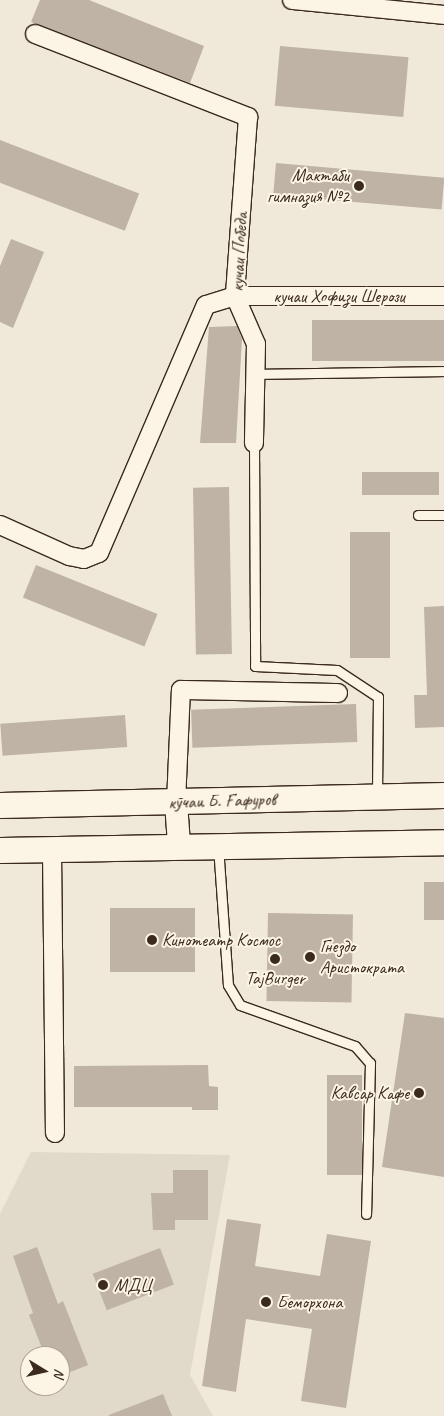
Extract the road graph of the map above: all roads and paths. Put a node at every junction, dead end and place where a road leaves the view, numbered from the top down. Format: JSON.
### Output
{"nodes":[{"id":1,"x":292,"y":0,"type":"edge"},
{"id":2,"x":444,"y":15,"type":"edge"},
{"id":3,"x":35,"y":34,"type":"dead end"},
{"id":4,"x":235,"y":296,"type":"junction"},
{"id":5,"x":444,"y":296,"type":"edge"},
{"id":6,"x":444,"y":371,"type":"edge"},
{"id":7,"x":256,"y":374,"type":"junction"},
{"id":8,"x":254,"y":443,"type":"joint"},
{"id":9,"x":418,"y":515,"type":"dead end"},
{"id":10,"x":444,"y":515,"type":"edge"},
{"id":11,"x":0,"y":524,"type":"edge"},
{"id":12,"x":338,"y":693,"type":"dead end"},
{"id":13,"x":444,"y":795,"type":"edge"},
{"id":14,"x":377,"y":796,"type":"junction"},
{"id":15,"x":176,"y":803,"type":"junction"},
{"id":16,"x":0,"y":805,"type":"edge"},
{"id":17,"x":444,"y":842,"type":"edge"},
{"id":18,"x":179,"y":844,"type":"junction"},
{"id":19,"x":218,"y":844,"type":"junction"},
{"id":20,"x":0,"y":850,"type":"edge"},
{"id":21,"x":52,"y":850,"type":"junction"},
{"id":22,"x":55,"y":1133,"type":"dead end"},
{"id":23,"x":366,"y":1214,"type":"dead end"}],
"edges":[{"from":1,"to":2,"type":"street"},
{"from":3,"to":4,"type":"street","name":"кучаи Победа"},
{"from":4,"to":5,"type":"street","name":"кучаи Хофизи Шерози"},
{"from":4,"to":7,"type":"street","name":"кучаи Победа"},
{"from":4,"to":11,"type":"street","name":"кучаи Хофизи Шерози"},
{"from":6,"to":7,"type":"lane"},
{"from":7,"to":8,"type":"street","name":"кучаи Победа"},
{"from":8,"to":14,"type":"lane"},
{"from":9,"to":10,"type":"lane"},
{"from":12,"to":15,"type":"street"},
{"from":13,"to":14,"type":"main road","name":"кӯчаи Б. Ғафуров"},
{"from":14,"to":15,"type":"main road","name":"кӯчаи Б. Ғафуров"},
{"from":15,"to":16,"type":"main road","name":"кӯчаи Б. Ғафуров"},
{"from":15,"to":18,"type":"street"},
{"from":17,"to":19,"type":"main road"},
{"from":18,"to":19,"type":"main road"},
{"from":18,"to":21,"type":"main road"},
{"from":19,"to":23,"type":"lane"},
{"from":20,"to":21,"type":"main road"},
{"from":21,"to":22,"type":"street"}]}
